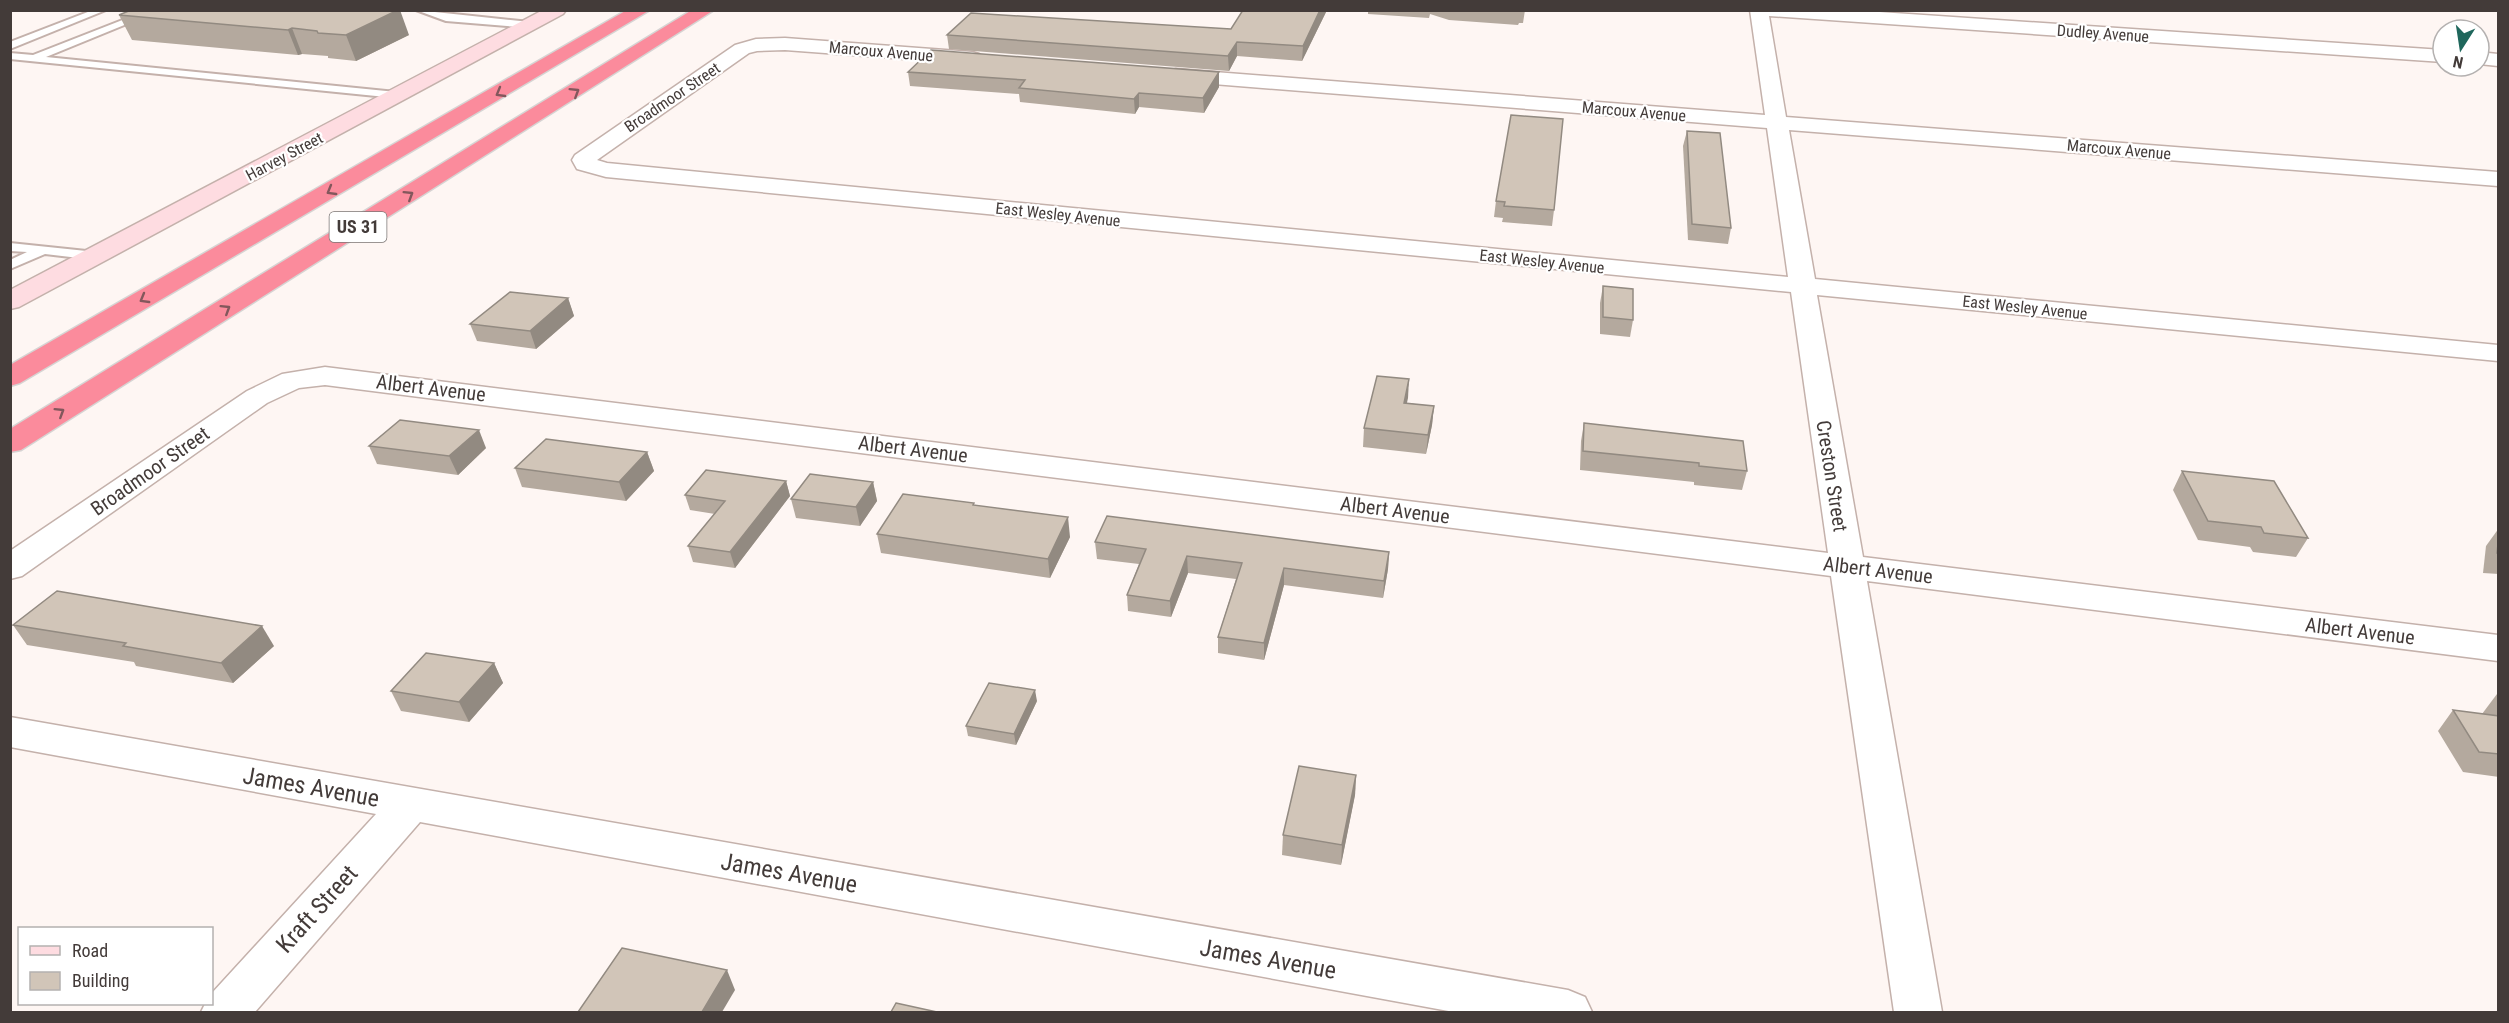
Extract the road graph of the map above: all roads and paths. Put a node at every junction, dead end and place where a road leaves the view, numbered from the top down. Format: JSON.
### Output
{"nodes":[{"id":1,"x":102,"y":10,"type":"edge"},
{"id":2,"x":157,"y":10,"type":"edge"},
{"id":3,"x":420,"y":10,"type":"edge"},
{"id":4,"x":557,"y":10,"type":"edge"},
{"id":5,"x":641,"y":10,"type":"edge"},
{"id":6,"x":705,"y":10,"type":"edge"},
{"id":7,"x":1761,"y":10,"type":"edge"},
{"id":8,"x":530,"y":25,"type":"junction"},
{"id":9,"x":770,"y":44,"type":"joint"},
{"id":10,"x":10,"y":46,"type":"edge"},
{"id":11,"x":2431,"y":55,"type":"edge"},
{"id":12,"x":10,"y":56,"type":"edge"},
{"id":13,"x":34,"y":59,"type":"junction"},
{"id":14,"x":986,"y":60,"type":"edge"},
{"id":15,"x":1152,"y":73,"type":"edge"},
{"id":16,"x":396,"y":95,"type":"junction"},
{"id":17,"x":1775,"y":122,"type":"junction"},
{"id":18,"x":585,"y":165,"type":"joint"},
{"id":19,"x":2499,"y":179,"type":"edge"},
{"id":20,"x":10,"y":247,"type":"edge"},
{"id":21,"x":43,"y":250,"type":"junction"},
{"id":22,"x":96,"y":256,"type":"junction"},
{"id":23,"x":10,"y":264,"type":"edge"},
{"id":24,"x":1803,"y":286,"type":"junction"},
{"id":25,"x":10,"y":302,"type":"edge"},
{"id":26,"x":2499,"y":353,"type":"edge"},
{"id":27,"x":10,"y":377,"type":"edge"},
{"id":28,"x":292,"y":380,"type":"joint"},
{"id":29,"x":10,"y":443,"type":"edge"},
{"id":30,"x":1846,"y":566,"type":"junction"},
{"id":31,"x":10,"y":568,"type":"edge"},
{"id":32,"x":2499,"y":648,"type":"edge"},
{"id":33,"x":10,"y":732,"type":"edge"},
{"id":34,"x":410,"y":805,"type":"junction"},
{"id":35,"x":225,"y":1012,"type":"edge"},
{"id":36,"x":1568,"y":1012,"type":"edge"},
{"id":37,"x":1918,"y":1012,"type":"edge"}],
"edges":[{"from":1,"to":10,"type":"lane"},
{"from":2,"to":13,"type":"lane"},
{"from":3,"to":8,"type":"lane"},
{"from":4,"to":8,"type":"street","name":"Harvey Street"},
{"from":5,"to":27,"type":"highway","number":"US 31","one_way":true},
{"from":29,"to":6,"type":"highway","number":"US 31","one_way":true},
{"from":7,"to":11,"type":"street","name":"Dudley Avenue"},
{"from":7,"to":17,"type":"street","name":"Creston Street"},
{"from":8,"to":16,"type":"street","name":"Harvey Street"},
{"from":9,"to":14,"type":"street","name":"Marcoux Avenue"},
{"from":9,"to":18,"type":"street","name":"Broadmoor Street"},
{"from":12,"to":13,"type":"lane"},
{"from":13,"to":16,"type":"lane"},
{"from":15,"to":17,"type":"street","name":"Marcoux Avenue"},
{"from":16,"to":22,"type":"street","name":"Harvey Street"},
{"from":17,"to":19,"type":"street","name":"Marcoux Avenue"},
{"from":17,"to":24,"type":"street","name":"Creston Street"},
{"from":18,"to":24,"type":"street","name":"East Wesley Avenue"},
{"from":20,"to":21,"type":"lane"},
{"from":21,"to":22,"type":"lane"},
{"from":21,"to":23,"type":"lane"},
{"from":22,"to":25,"type":"street","name":"Harvey Street"},
{"from":24,"to":26,"type":"street","name":"East Wesley Avenue"},
{"from":24,"to":30,"type":"street","name":"Creston Street"},
{"from":28,"to":30,"type":"street","name":"Albert Avenue"},
{"from":28,"to":31,"type":"street","name":"Broadmoor Street"},
{"from":30,"to":32,"type":"street","name":"Albert Avenue"},
{"from":30,"to":37,"type":"street","name":"Creston Street"},
{"from":33,"to":34,"type":"street","name":"James Avenue"},
{"from":34,"to":35,"type":"street","name":"Kraft Street"},
{"from":34,"to":36,"type":"street","name":"James Avenue"}]}
